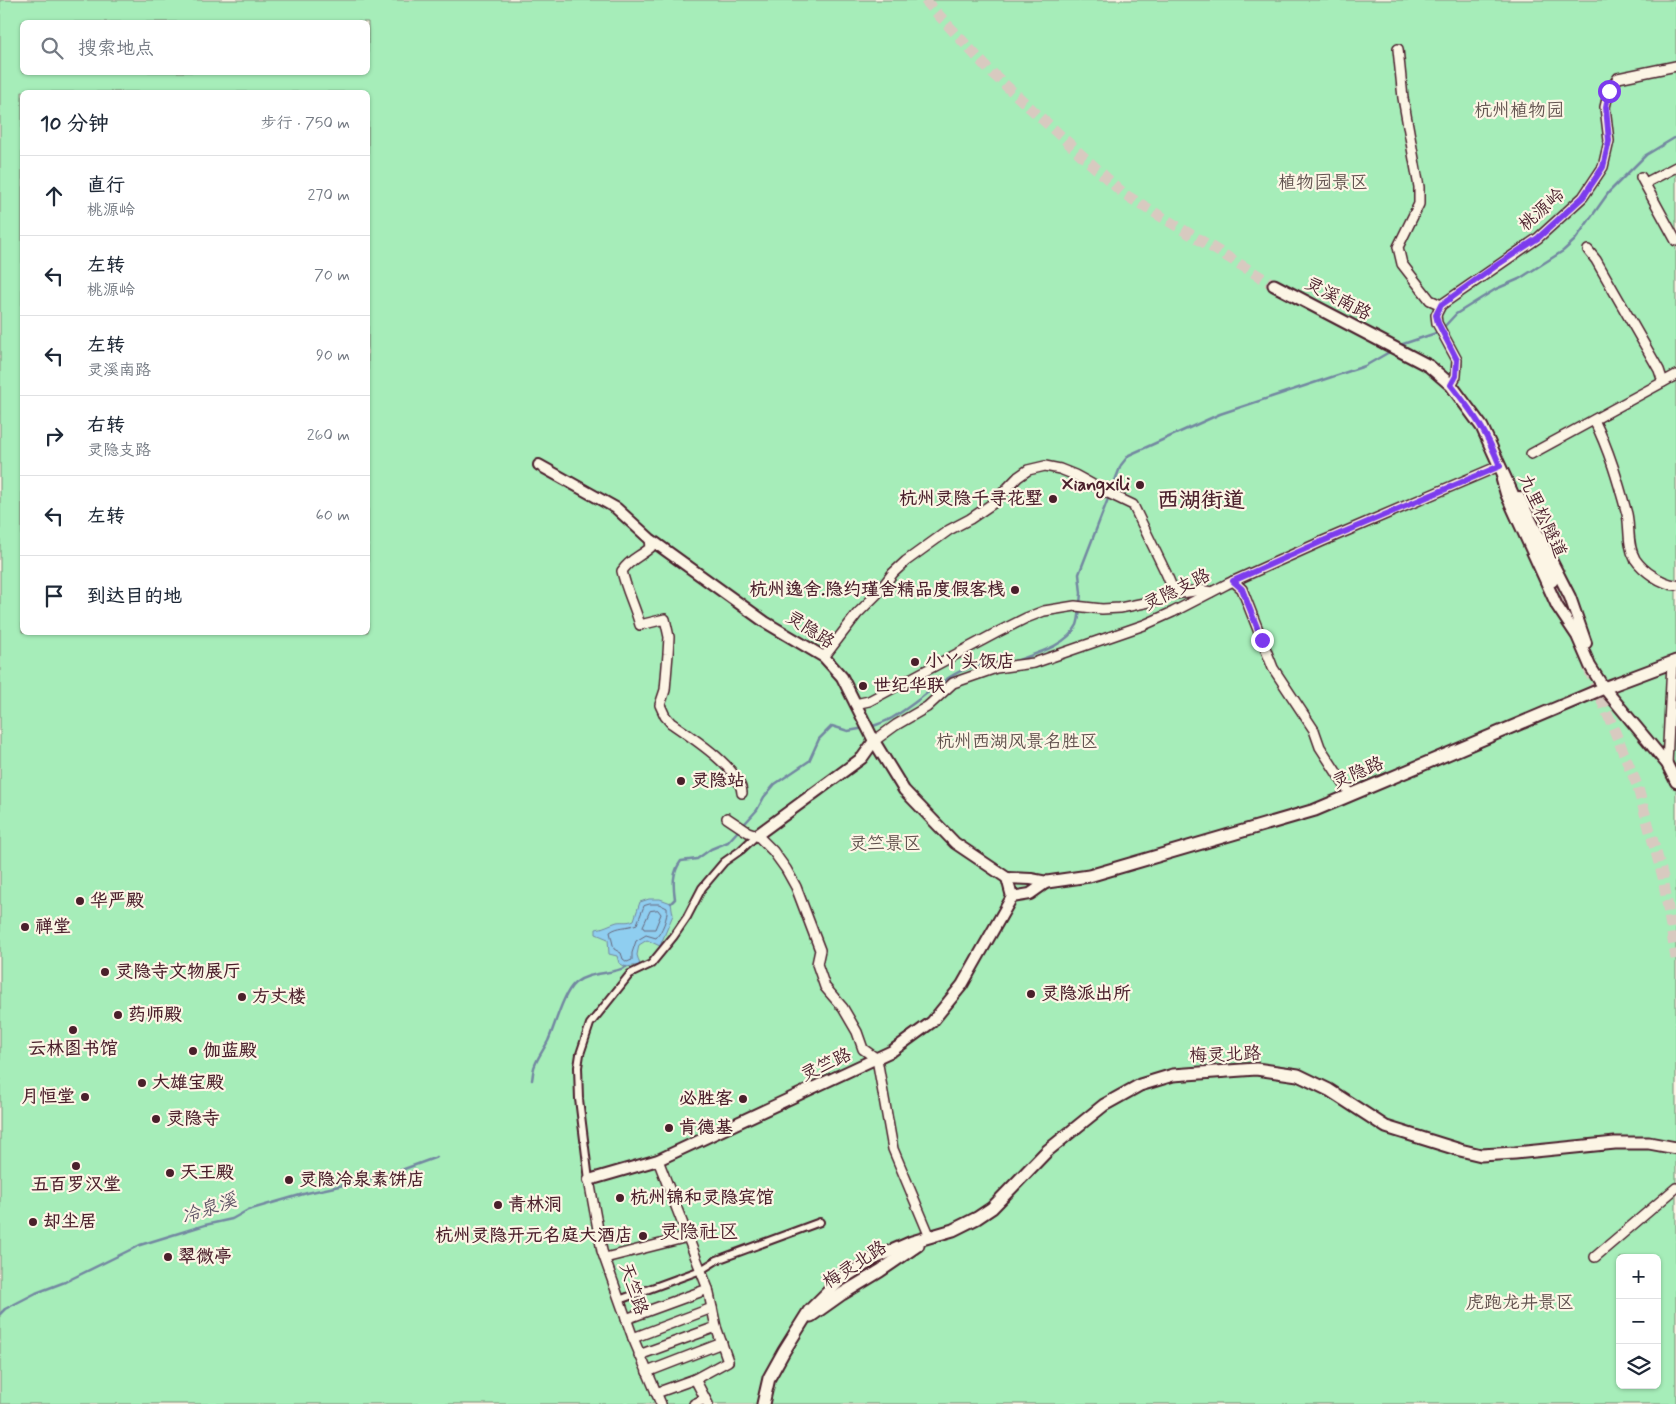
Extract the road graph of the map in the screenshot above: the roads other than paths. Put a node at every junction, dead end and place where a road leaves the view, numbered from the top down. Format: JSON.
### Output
{"nodes":[{"id":1,"x":1398,"y":48,"type":"dead end"},
{"id":2,"x":1676,"y":66,"type":"edge"},
{"id":3,"x":1676,"y":167,"type":"edge"},
{"id":4,"x":1676,"y":241,"type":"edge"},
{"id":5,"x":1588,"y":250,"type":"dead end"},
{"id":6,"x":1274,"y":285,"type":"tunnel mouth"},
{"id":7,"x":1441,"y":305,"type":"junction"},
{"id":8,"x":1676,"y":375,"type":"edge"},
{"id":9,"x":1663,"y":382,"type":"junction"},
{"id":10,"x":1451,"y":385,"type":"junction"},
{"id":11,"x":1594,"y":420,"type":"junction"},
{"id":12,"x":1531,"y":454,"type":"dead end"},
{"id":13,"x":539,"y":465,"type":"dead end"},
{"id":14,"x":1500,"y":466,"type":"junction"},
{"id":15,"x":650,"y":539,"type":"junction"},
{"id":16,"x":1233,"y":581,"type":"junction"},
{"id":17,"x":1552,"y":581,"type":"tunnel mouth"},
{"id":18,"x":1676,"y":585,"type":"edge"},
{"id":19,"x":1211,"y":592,"type":"junction"},
{"id":20,"x":1175,"y":594,"type":"junction"},
{"id":21,"x":824,"y":657,"type":"junction"},
{"id":22,"x":1674,"y":662,"type":"edge"},
{"id":23,"x":1604,"y":688,"type":"junction"},
{"id":24,"x":855,"y":704,"type":"junction"},
{"id":25,"x":872,"y":739,"type":"junction"},
{"id":26,"x":1667,"y":764,"type":"junction"},
{"id":27,"x":1676,"y":782,"type":"edge"},
{"id":28,"x":742,"y":793,"type":"dead end"},
{"id":29,"x":1351,"y":795,"type":"junction"},
{"id":30,"x":727,"y":818,"type":"dead end"},
{"id":31,"x":757,"y":835,"type":"junction"},
{"id":32,"x":1007,"y":878,"type":"junction"},
{"id":33,"x":1047,"y":882,"type":"junction"},
{"id":34,"x":1012,"y":897,"type":"junction"},
{"id":35,"x":877,"y":1059,"type":"junction"},
{"id":36,"x":1676,"y":1148,"type":"edge"},
{"id":37,"x":658,"y":1160,"type":"junction"},
{"id":38,"x":589,"y":1180,"type":"junction"},
{"id":39,"x":1676,"y":1188,"type":"edge"},
{"id":40,"x":820,"y":1222,"type":"dead end"},
{"id":41,"x":688,"y":1237,"type":"junction"},
{"id":42,"x":930,"y":1237,"type":"junction"},
{"id":43,"x":1595,"y":1257,"type":"dead end"},
{"id":44,"x":605,"y":1258,"type":"junction"},
{"id":45,"x":701,"y":1270,"type":"junction"},
{"id":46,"x":708,"y":1289,"type":"junction"},
{"id":47,"x":619,"y":1300,"type":"junction"},
{"id":48,"x":712,"y":1308,"type":"junction"},
{"id":49,"x":626,"y":1319,"type":"junction"},
{"id":50,"x":716,"y":1327,"type":"junction"},
{"id":51,"x":632,"y":1338,"type":"junction"},
{"id":52,"x":722,"y":1343,"type":"junction"},
{"id":53,"x":639,"y":1355,"type":"junction"},
{"id":54,"x":647,"y":1372,"type":"junction"},
{"id":55,"x":694,"y":1379,"type":"junction"},
{"id":56,"x":656,"y":1393,"type":"junction"},
{"id":57,"x":706,"y":1402,"type":"edge"},
{"id":58,"x":661,"y":1404,"type":"edge"},
{"id":59,"x":694,"y":1404,"type":"edge"},
{"id":60,"x":763,"y":1404,"type":"edge"}],
"edges":[{"from":1,"to":7,"type":"street"},
{"from":2,"to":7,"type":"street","name":"桃源岭"},
{"from":3,"to":4,"type":"street"},
{"from":5,"to":9,"type":"street"},
{"from":6,"to":10,"type":"main road","name":"灵溪南路"},
{"from":7,"to":10,"type":"street"},
{"from":8,"to":9,"type":"street"},
{"from":9,"to":11,"type":"street"},
{"from":10,"to":14,"type":"main road"},
{"from":11,"to":12,"type":"street"},
{"from":11,"to":18,"type":"street"},
{"from":13,"to":15,"type":"street","name":"灵隐路"},
{"from":14,"to":16,"type":"street","name":"灵隐支路"},
{"from":14,"to":17,"type":"main road","name":"九里松隧道"},
{"from":14,"to":23,"type":"street"},
{"from":14,"to":23,"type":"street"},
{"from":15,"to":21,"type":"street","name":"灵隐路"},
{"from":15,"to":28,"type":"street"},
{"from":16,"to":19,"type":"street","name":"灵隐支路"},
{"from":16,"to":29,"type":"street"},
{"from":19,"to":20,"type":"street"},
{"from":19,"to":25,"type":"street","name":"灵隐支路"},
{"from":20,"to":21,"type":"street"},
{"from":20,"to":24,"type":"street"},
{"from":21,"to":24,"type":"street","name":"灵隐路"},
{"from":22,"to":23,"type":"main road","name":"灵隐路"},
{"from":22,"to":26,"type":"street","name":"灵隐路"},
{"from":23,"to":26,"type":"street"},
{"from":23,"to":29,"type":"main road","name":"灵隐路"},
{"from":24,"to":25,"type":"street","name":"灵隐路"},
{"from":25,"to":31,"type":"street"},
{"from":25,"to":32,"type":"street","name":"灵隐路"},
{"from":26,"to":27,"type":"street"},
{"from":29,"to":33,"type":"main road","name":"灵隐路"},
{"from":30,"to":31,"type":"street"},
{"from":31,"to":35,"type":"street"},
{"from":31,"to":38,"type":"street"},
{"from":32,"to":33,"type":"street"},
{"from":32,"to":34,"type":"street"},
{"from":33,"to":34,"type":"street"},
{"from":34,"to":35,"type":"street","name":"灵竺路"},
{"from":35,"to":37,"type":"street","name":"灵竺路"},
{"from":35,"to":42,"type":"street"},
{"from":36,"to":42,"type":"main road","name":"梅灵北路"},
{"from":37,"to":38,"type":"street","name":"灵竺路"},
{"from":37,"to":41,"type":"street"},
{"from":38,"to":44,"type":"street","name":"天竺路"},
{"from":39,"to":43,"type":"street"},
{"from":40,"to":45,"type":"street"},
{"from":41,"to":44,"type":"street"},
{"from":41,"to":45,"type":"street"},
{"from":42,"to":60,"type":"main road","name":"梅灵北路"},
{"from":44,"to":47,"type":"street","name":"天竺路"},
{"from":45,"to":46,"type":"street"},
{"from":45,"to":47,"type":"street"},
{"from":46,"to":48,"type":"street"},
{"from":46,"to":49,"type":"street"},
{"from":47,"to":49,"type":"street","name":"天竺路"},
{"from":48,"to":50,"type":"street"},
{"from":48,"to":51,"type":"street"},
{"from":49,"to":51,"type":"street","name":"天竺路"},
{"from":50,"to":52,"type":"street"},
{"from":50,"to":53,"type":"street"},
{"from":51,"to":53,"type":"street","name":"天竺路"},
{"from":52,"to":54,"type":"street"},
{"from":52,"to":55,"type":"street"},
{"from":53,"to":54,"type":"street","name":"天竺路"},
{"from":54,"to":56,"type":"street","name":"天竺路"},
{"from":55,"to":56,"type":"street"},
{"from":55,"to":57,"type":"street"},
{"from":56,"to":58,"type":"street","name":"天竺路"},
{"from":57,"to":59,"type":"street"}]}
